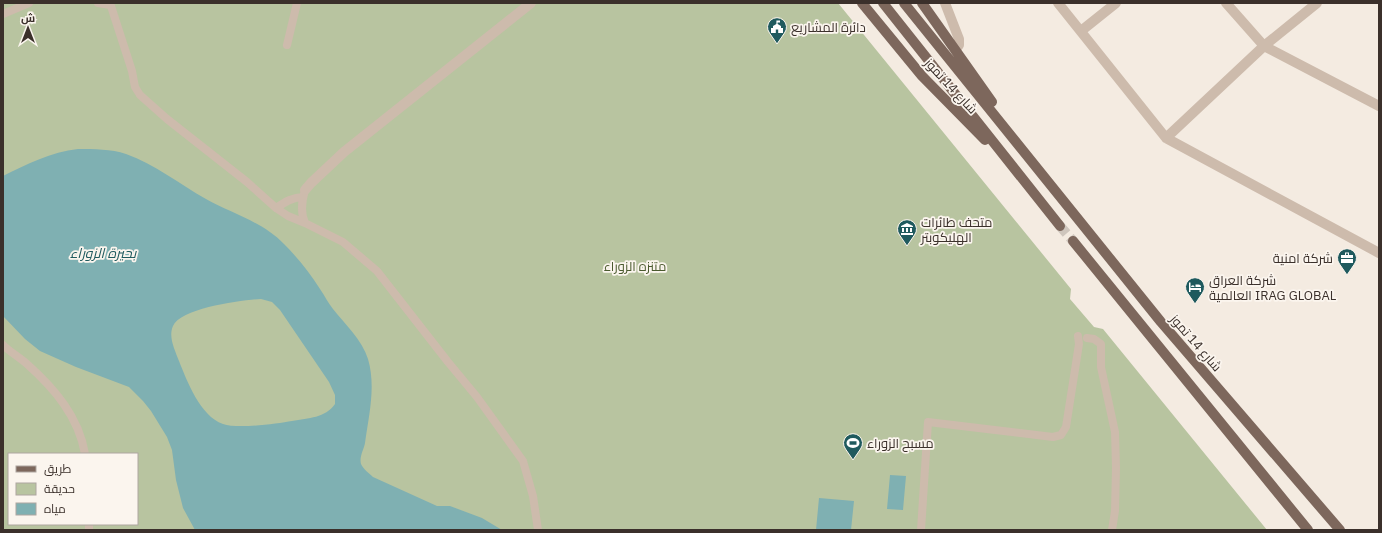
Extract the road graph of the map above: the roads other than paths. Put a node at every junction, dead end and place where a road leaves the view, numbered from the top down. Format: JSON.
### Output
{"nodes":[{"id":1,"x":29,"y":3,"type":"edge"},
{"id":2,"x":98,"y":3,"type":"edge"},
{"id":3,"x":297,"y":3,"type":"edge"},
{"id":4,"x":531,"y":3,"type":"edge"},
{"id":5,"x":862,"y":3,"type":"edge"},
{"id":6,"x":883,"y":3,"type":"edge"},
{"id":7,"x":904,"y":3,"type":"edge"},
{"id":8,"x":922,"y":3,"type":"edge"},
{"id":9,"x":945,"y":3,"type":"edge"},
{"id":10,"x":1058,"y":3,"type":"edge"},
{"id":11,"x":1116,"y":3,"type":"edge"},
{"id":12,"x":1226,"y":3,"type":"edge"},
{"id":13,"x":1317,"y":3,"type":"edge"},
{"id":14,"x":110,"y":4,"type":"edge"},
{"id":15,"x":3,"y":14,"type":"edge"},
{"id":16,"x":1081,"y":31,"type":"junction"},
{"id":17,"x":287,"y":45,"type":"dead end"},
{"id":18,"x":1264,"y":46,"type":"junction"},
{"id":19,"x":956,"y":50,"type":"junction"},
{"id":20,"x":956,"y":67,"type":"junction"},
{"id":21,"x":922,"y":76,"type":"junction"},
{"id":22,"x":944,"y":79,"type":"junction"},
{"id":23,"x":1379,"y":106,"type":"edge"},
{"id":24,"x":1166,"y":138,"type":"junction"},
{"id":25,"x":1037,"y":168,"type":"junction"},
{"id":26,"x":1025,"y":182,"type":"junction"},
{"id":27,"x":304,"y":193,"type":"junction"},
{"id":28,"x":276,"y":208,"type":"junction"},
{"id":29,"x":305,"y":222,"type":"junction"},
{"id":30,"x":1060,"y":226,"type":"tunnel mouth"},
{"id":31,"x":1073,"y":241,"type":"tunnel mouth"},
{"id":32,"x":1379,"y":253,"type":"edge"},
{"id":33,"x":1161,"y":322,"type":"junction"},
{"id":34,"x":1148,"y":333,"type":"junction"},
{"id":35,"x":3,"y":345,"type":"edge"},
{"id":36,"x":85,"y":453,"type":"edge"},
{"id":37,"x":538,"y":530,"type":"edge"},
{"id":38,"x":921,"y":530,"type":"edge"},
{"id":39,"x":1112,"y":530,"type":"edge"},
{"id":40,"x":1308,"y":530,"type":"edge"},
{"id":41,"x":1340,"y":530,"type":"edge"}],
"edges":[{"from":1,"to":15,"type":"street"},
{"from":2,"to":14,"type":"street"},
{"from":3,"to":17,"type":"street"},
{"from":4,"to":27,"type":"street"},
{"from":5,"to":21,"type":"main road","name":"شارع 14 تموز"},
{"from":6,"to":22,"type":"main road","name":"شارع 14 تموز"},
{"from":7,"to":20,"type":"main road","name":"شارع 14 تموز"},
{"from":8,"to":19,"type":"main road","name":"شارع 14 تموز"},
{"from":9,"to":19,"type":"street"},
{"from":10,"to":16,"type":"street"},
{"from":11,"to":16,"type":"street"},
{"from":12,"to":18,"type":"street"},
{"from":13,"to":18,"type":"street"},
{"from":14,"to":28,"type":"street"},
{"from":16,"to":24,"type":"street"},
{"from":18,"to":23,"type":"street"},
{"from":18,"to":24,"type":"street"},
{"from":19,"to":20,"type":"main road"},
{"from":19,"to":25,"type":"main road","name":"شارع 14 تموز"},
{"from":20,"to":22,"type":"main road"},
{"from":20,"to":25,"type":"main road","name":"شارع 14 تموز"},
{"from":21,"to":22,"type":"main road"},
{"from":21,"to":26,"type":"main road","name":"شارع 14 تموز"},
{"from":22,"to":26,"type":"main road","name":"شارع 14 تموز"},
{"from":24,"to":32,"type":"street"},
{"from":25,"to":33,"type":"main road","name":"شارع 14 تموز"},
{"from":26,"to":30,"type":"main road","name":"شارع 14 تموز"},
{"from":27,"to":28,"type":"street"},
{"from":27,"to":29,"type":"street"},
{"from":28,"to":29,"type":"street"},
{"from":29,"to":37,"type":"street"},
{"from":31,"to":34,"type":"main road"},
{"from":33,"to":34,"type":"main road"},
{"from":33,"to":41,"type":"main road","name":"شارع 14 تموز"},
{"from":34,"to":40,"type":"main road"},
{"from":35,"to":36,"type":"street"},
{"from":38,"to":39,"type":"street"}]}
